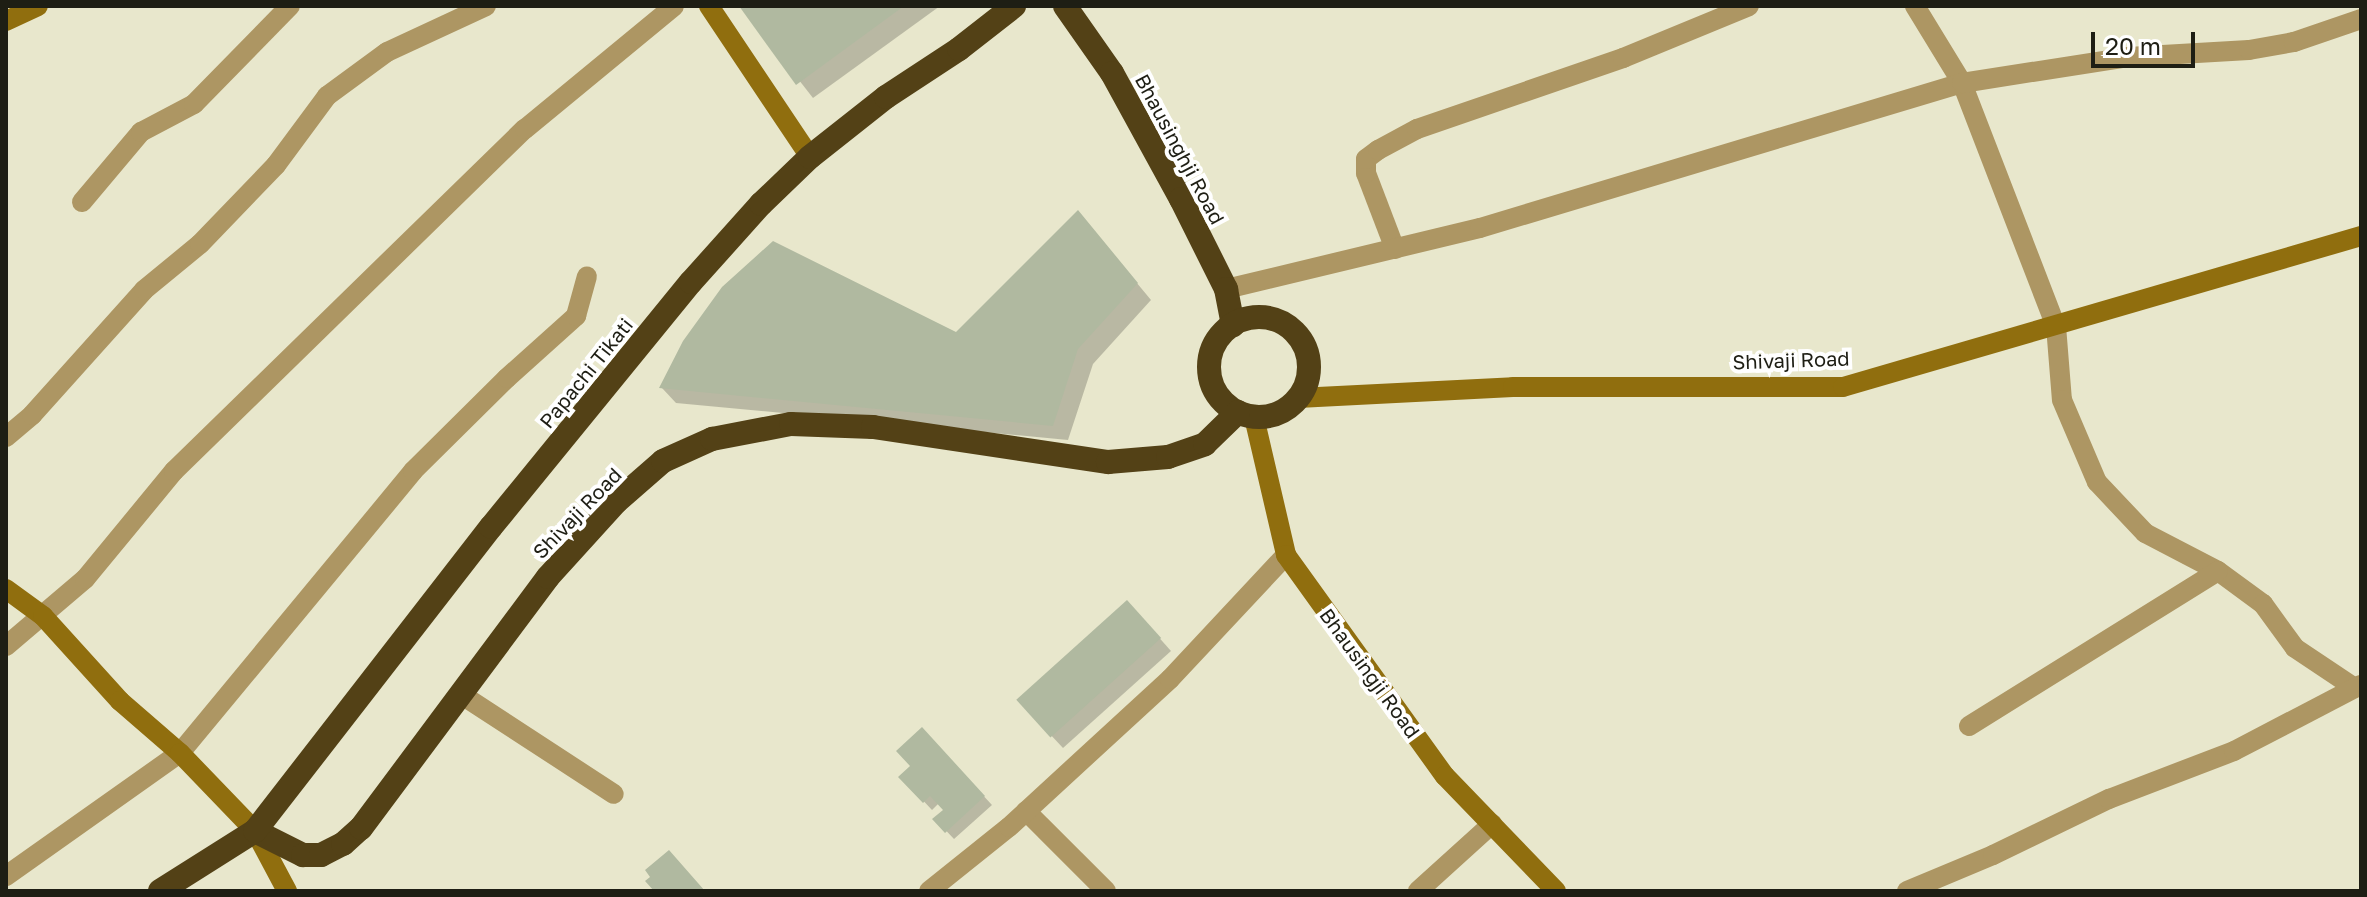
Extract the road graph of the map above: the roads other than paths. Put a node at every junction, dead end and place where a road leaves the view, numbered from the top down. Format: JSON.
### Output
{"nodes":[{"id":1,"x":38,"y":6,"type":"edge"},
{"id":2,"x":290,"y":6,"type":"edge"},
{"id":3,"x":486,"y":6,"type":"edge"},
{"id":4,"x":674,"y":6,"type":"edge"},
{"id":5,"x":709,"y":6,"type":"edge"},
{"id":6,"x":1014,"y":6,"type":"edge"},
{"id":7,"x":1065,"y":6,"type":"edge"},
{"id":8,"x":1749,"y":6,"type":"edge"},
{"id":9,"x":1915,"y":6,"type":"edge"},
{"id":10,"x":2361,"y":19,"type":"edge"},
{"id":11,"x":6,"y":21,"type":"edge"},
{"id":12,"x":1962,"y":83,"type":"junction"},
{"id":13,"x":810,"y":157,"type":"junction"},
{"id":14,"x":82,"y":202,"type":"dead end"},
{"id":15,"x":2361,"y":236,"type":"edge"},
{"id":16,"x":1395,"y":249,"type":"junction"},
{"id":17,"x":587,"y":276,"type":"dead end"},
{"id":18,"x":1226,"y":289,"type":"junction"},
{"id":19,"x":1233,"y":325,"type":"junction"},
{"id":20,"x":2056,"y":326,"type":"junction"},
{"id":21,"x":1298,"y":398,"type":"junction"},
{"id":22,"x":1246,"y":414,"type":"junction"},
{"id":23,"x":6,"y":437,"type":"edge"},
{"id":24,"x":1286,"y":555,"type":"junction"},
{"id":25,"x":2218,"y":571,"type":"junction"},
{"id":26,"x":6,"y":589,"type":"edge"},
{"id":27,"x":43,"y":616,"type":"junction"},
{"id":28,"x":6,"y":646,"type":"edge"},
{"id":29,"x":2358,"y":687,"type":"edge"},
{"id":30,"x":462,"y":695,"type":"junction"},
{"id":31,"x":1969,"y":726,"type":"dead end"},
{"id":32,"x":180,"y":753,"type":"junction"},
{"id":33,"x":614,"y":794,"type":"dead end"},
{"id":34,"x":1026,"y":811,"type":"junction"},
{"id":35,"x":1492,"y":824,"type":"junction"},
{"id":36,"x":255,"y":831,"type":"junction"},
{"id":37,"x":6,"y":876,"type":"edge"},
{"id":38,"x":160,"y":891,"type":"edge"},
{"id":39,"x":287,"y":891,"type":"edge"},
{"id":40,"x":929,"y":891,"type":"edge"},
{"id":41,"x":1106,"y":891,"type":"edge"},
{"id":42,"x":1418,"y":891,"type":"edge"},
{"id":43,"x":1556,"y":891,"type":"edge"},
{"id":44,"x":1907,"y":891,"type":"edge"}],
"edges":[{"from":1,"to":11,"type":"street"},
{"from":2,"to":14,"type":"street"},
{"from":3,"to":23,"type":"street"},
{"from":4,"to":27,"type":"street"},
{"from":5,"to":13,"type":"street"},
{"from":6,"to":13,"type":"highway","name":"Papachi Tikati"},
{"from":7,"to":18,"type":"highway","name":"Bhausinghji Road"},
{"from":8,"to":16,"type":"street"},
{"from":9,"to":12,"type":"street"},
{"from":10,"to":12,"type":"street"},
{"from":12,"to":16,"type":"street"},
{"from":12,"to":20,"type":"street"},
{"from":13,"to":36,"type":"highway","name":"Papachi Tikati"},
{"from":15,"to":20,"type":"street","name":"Shivaji Road"},
{"from":16,"to":18,"type":"street"},
{"from":17,"to":32,"type":"street"},
{"from":18,"to":19,"type":"highway","name":"Bhausinghji Road"},
{"from":19,"to":21,"type":"highway"},
{"from":19,"to":22,"type":"highway"},
{"from":20,"to":21,"type":"street","name":"Shivaji Road"},
{"from":20,"to":25,"type":"street"},
{"from":21,"to":22,"type":"highway"},
{"from":22,"to":24,"type":"street","name":"Bhausingji Road"},
{"from":22,"to":30,"type":"highway","name":"Shivaji Road"},
{"from":24,"to":34,"type":"street"},
{"from":24,"to":35,"type":"street","name":"Bhausingji Road"},
{"from":25,"to":29,"type":"street"},
{"from":25,"to":31,"type":"street"},
{"from":26,"to":27,"type":"street"},
{"from":27,"to":28,"type":"street"},
{"from":27,"to":32,"type":"street"},
{"from":29,"to":44,"type":"street"},
{"from":30,"to":33,"type":"street"},
{"from":30,"to":36,"type":"highway","name":"Shivaji Road"},
{"from":32,"to":36,"type":"street"},
{"from":32,"to":37,"type":"street"},
{"from":34,"to":40,"type":"street"},
{"from":34,"to":41,"type":"street"},
{"from":35,"to":42,"type":"street"},
{"from":35,"to":43,"type":"street","name":"Bhausingji Road"},
{"from":36,"to":38,"type":"highway"},
{"from":36,"to":39,"type":"street"}]}
